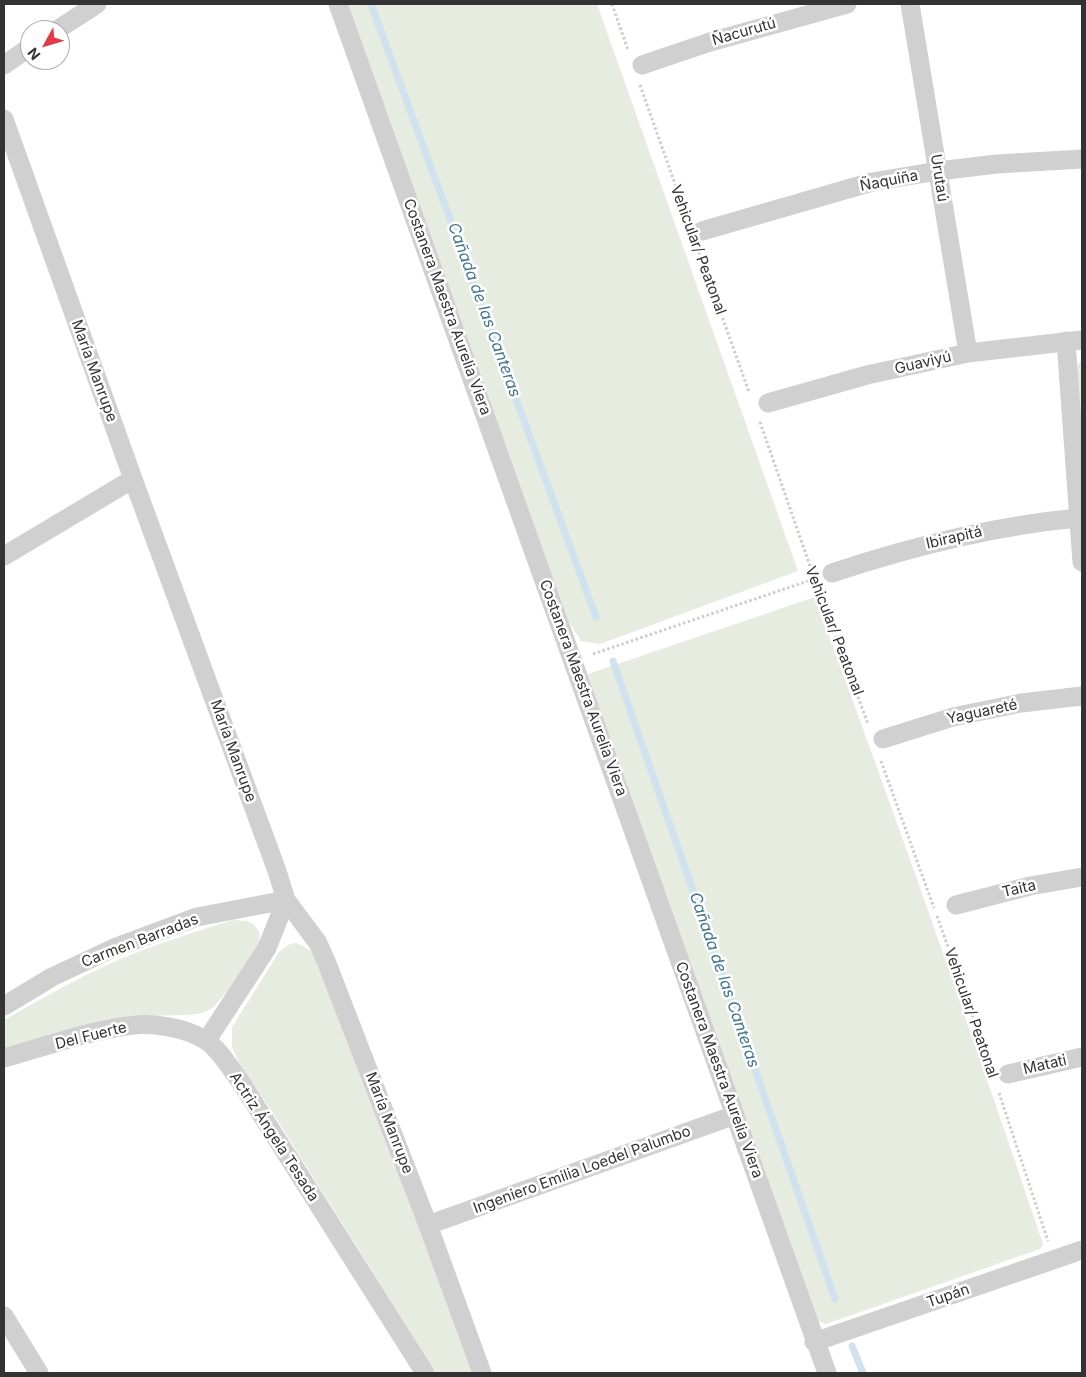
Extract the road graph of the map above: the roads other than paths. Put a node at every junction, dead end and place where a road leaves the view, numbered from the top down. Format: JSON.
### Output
{"nodes":[{"id":1,"x":97,"y":4,"type":"edge"},
{"id":2,"x":338,"y":4,"type":"edge"},
{"id":3,"x":848,"y":4,"type":"edge"},
{"id":4,"x":910,"y":4,"type":"edge"},
{"id":5,"x":70,"y":22,"type":"edge"},
{"id":6,"x":20,"y":54,"type":"edge"},
{"id":7,"x":4,"y":65,"type":"edge"},
{"id":8,"x":637,"y":67,"type":"road end"},
{"id":9,"x":4,"y":119,"type":"edge"},
{"id":10,"x":1082,"y":159,"type":"edge"},
{"id":11,"x":938,"y":171,"type":"junction"},
{"id":12,"x":696,"y":233,"type":"road end"},
{"id":13,"x":1074,"y":340,"type":"edge"},
{"id":14,"x":968,"y":353,"type":"junction"},
{"id":15,"x":759,"y":406,"type":"road end"},
{"id":16,"x":133,"y":479,"type":"junction"},
{"id":17,"x":1078,"y":518,"type":"junction"},
{"id":18,"x":4,"y":556,"type":"edge"},
{"id":19,"x":1082,"y":562,"type":"edge"},
{"id":20,"x":832,"y":573,"type":"dead end"},
{"id":21,"x":1082,"y":696,"type":"edge"},
{"id":22,"x":877,"y":735,"type":"road end"},
{"id":23,"x":1082,"y":877,"type":"edge"},
{"id":24,"x":286,"y":900,"type":"junction"},
{"id":25,"x":956,"y":905,"type":"dead end"},
{"id":26,"x":4,"y":1006,"type":"edge"},
{"id":27,"x":206,"y":1040,"type":"junction"},
{"id":28,"x":1082,"y":1057,"type":"edge"},
{"id":29,"x":4,"y":1058,"type":"edge"},
{"id":30,"x":999,"y":1077,"type":"road end"},
{"id":31,"x":735,"y":1115,"type":"junction"},
{"id":32,"x":428,"y":1225,"type":"junction"},
{"id":33,"x":1082,"y":1250,"type":"edge"},
{"id":34,"x":4,"y":1316,"type":"edge"},
{"id":35,"x":814,"y":1342,"type":"junction"},
{"id":36,"x":39,"y":1373,"type":"edge"},
{"id":37,"x":425,"y":1373,"type":"edge"},
{"id":38,"x":482,"y":1373,"type":"edge"},
{"id":39,"x":827,"y":1373,"type":"edge"}],
"edges":[{"from":1,"to":5,"type":"street"},
{"from":2,"to":31,"type":"street","name":"Costanera Maestra Aurelia Viera"},
{"from":3,"to":8,"type":"street","name":"Ñacurutú"},
{"from":4,"to":11,"type":"street","name":"Urutaú"},
{"from":6,"to":7,"type":"street"},
{"from":9,"to":16,"type":"street","name":"María Manrupe"},
{"from":10,"to":11,"type":"street","name":"Ñaquiña"},
{"from":11,"to":12,"type":"street","name":"Ñaquiña"},
{"from":11,"to":14,"type":"street","name":"Urutaú"},
{"from":13,"to":14,"type":"street","name":"Guaviyú"},
{"from":13,"to":17,"type":"street"},
{"from":14,"to":15,"type":"street","name":"Guaviyú"},
{"from":16,"to":18,"type":"street"},
{"from":16,"to":24,"type":"street","name":"María Manrupe"},
{"from":17,"to":19,"type":"street"},
{"from":17,"to":20,"type":"street","name":"Ibirapitá"},
{"from":21,"to":22,"type":"street","name":"Yaguareté"},
{"from":23,"to":25,"type":"street","name":"Taita"},
{"from":24,"to":26,"type":"street","name":"Carmen Barradas"},
{"from":24,"to":27,"type":"street"},
{"from":24,"to":32,"type":"street","name":"María Manrupe"},
{"from":27,"to":29,"type":"street","name":"Del Fuerte"},
{"from":27,"to":37,"type":"street","name":"Actriz Ángela Tesada"},
{"from":28,"to":30,"type":"street","name":"Matati"},
{"from":31,"to":32,"type":"street","name":"Ingeniero Emilia Loedel Palumbo"},
{"from":31,"to":35,"type":"street","name":"Costanera Maestra Aurelia Viera"},
{"from":32,"to":38,"type":"street","name":"María Manrupe"},
{"from":33,"to":35,"type":"street","name":"Tupán"},
{"from":34,"to":36,"type":"street"},
{"from":35,"to":39,"type":"street","name":"Costanera Maestra Aurelia Viera"}]}
